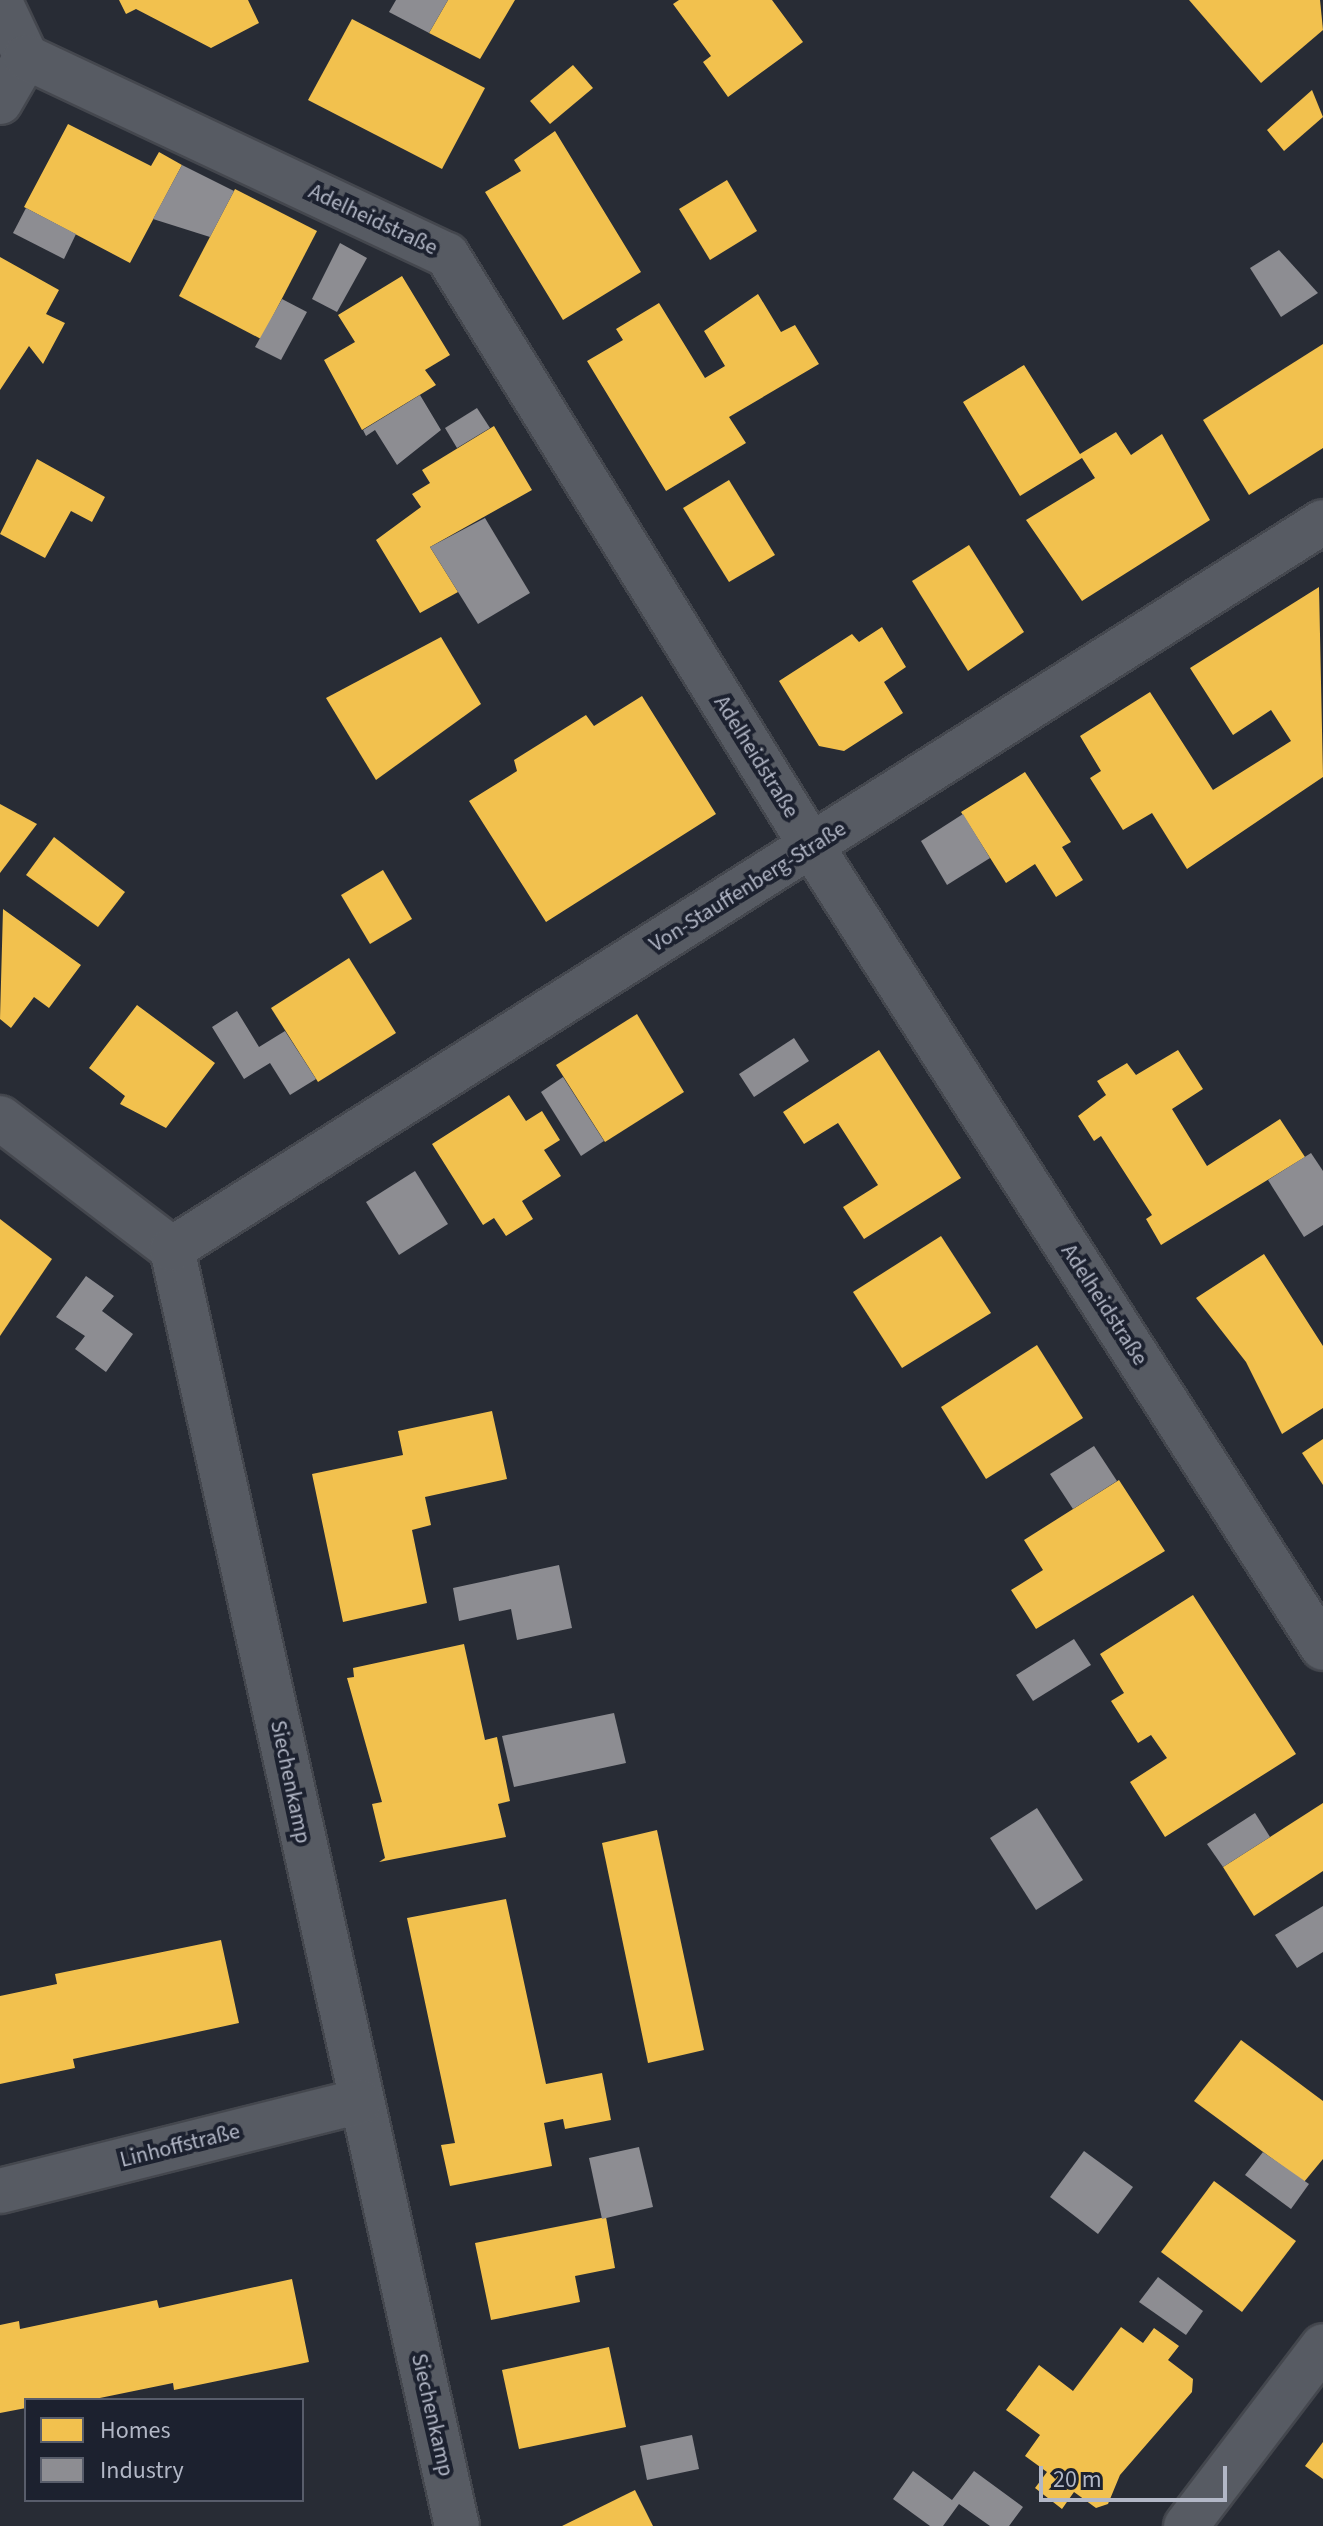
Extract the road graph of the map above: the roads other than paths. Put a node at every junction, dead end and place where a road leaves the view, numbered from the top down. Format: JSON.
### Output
{"nodes":[{"id":1,"x":0,"y":2,"type":"edge"},
{"id":2,"x":26,"y":57,"type":"junction"},
{"id":3,"x":0,"y":102,"type":"edge"},
{"id":4,"x":1323,"y":522,"type":"edge"},
{"id":5,"x":812,"y":847,"type":"junction"},
{"id":6,"x":0,"y":1118,"type":"edge"},
{"id":7,"x":172,"y":1249,"type":"junction"},
{"id":8,"x":1323,"y":1648,"type":"edge"},
{"id":9,"x":360,"y":2101,"type":"junction"},
{"id":10,"x":0,"y":2191,"type":"edge"},
{"id":11,"x":1323,"y":2346,"type":"edge"},
{"id":12,"x":457,"y":2526,"type":"edge"},
{"id":13,"x":1186,"y":2526,"type":"edge"}],
"edges":[{"from":1,"to":2,"type":"street"},
{"from":2,"to":3,"type":"street"},
{"from":2,"to":5,"type":"street","name":"Adelheidstraße"},
{"from":4,"to":5,"type":"street","name":"Von-Stauffenberg-Straße"},
{"from":5,"to":7,"type":"street","name":"Von-Stauffenberg-Straße"},
{"from":5,"to":8,"type":"street","name":"Adelheidstraße"},
{"from":6,"to":7,"type":"street"},
{"from":7,"to":9,"type":"street","name":"Siechenkamp"},
{"from":9,"to":10,"type":"street","name":"Linhoffstraße"},
{"from":9,"to":12,"type":"street","name":"Siechenkamp"},
{"from":11,"to":13,"type":"street"}]}
